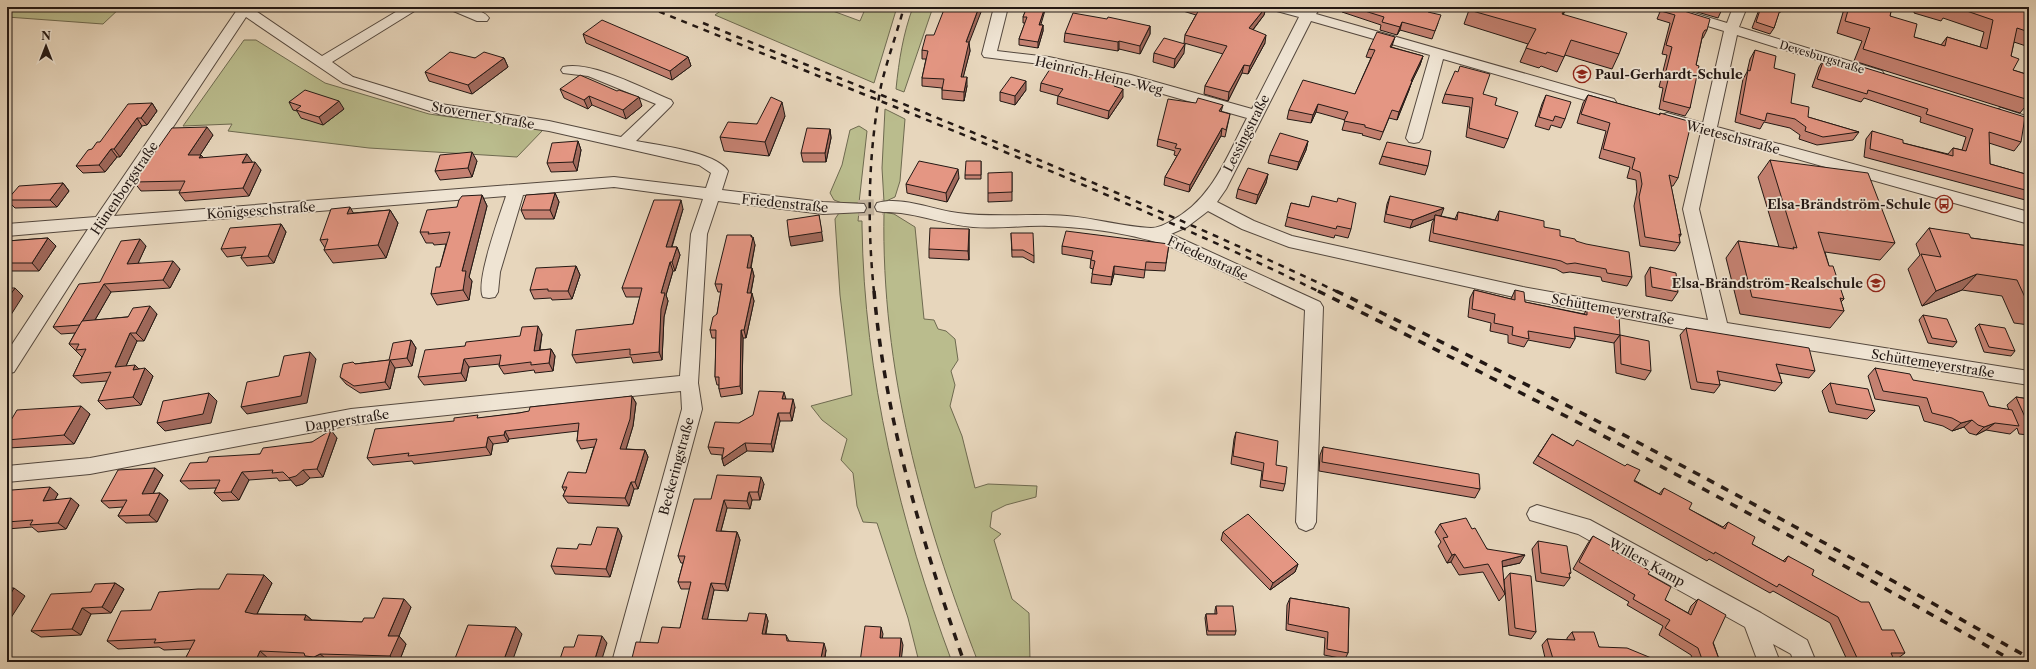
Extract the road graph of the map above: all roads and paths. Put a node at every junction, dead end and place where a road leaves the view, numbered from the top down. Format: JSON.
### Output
{"nodes":[{"id":1,"x":414,"y":7,"type":"edge"},
{"id":2,"x":456,"y":7,"type":"edge"},
{"id":3,"x":1001,"y":7,"type":"edge"},
{"id":4,"x":1278,"y":7,"type":"edge"},
{"id":5,"x":1660,"y":7,"type":"edge"},
{"id":6,"x":1740,"y":7,"type":"edge"},
{"id":7,"x":242,"y":9,"type":"edge"},
{"id":8,"x":1310,"y":12,"type":"edge"},
{"id":9,"x":482,"y":18,"type":"dead end"},
{"id":10,"x":1732,"y":28,"type":"junction"},
{"id":11,"x":1438,"y":53,"type":"junction"},
{"id":12,"x":322,"y":62,"type":"junction"},
{"id":13,"x":568,"y":70,"type":"dead end"},
{"id":14,"x":1892,"y":79,"type":"edge"},
{"id":15,"x":1626,"y":107,"type":"edge"},
{"id":16,"x":1991,"y":110,"type":"edge"},
{"id":17,"x":1255,"y":115,"type":"junction"},
{"id":18,"x":1656,"y":115,"type":"edge"},
{"id":19,"x":2029,"y":122,"type":"edge"},
{"id":20,"x":1709,"y":130,"type":"junction"},
{"id":21,"x":1414,"y":138,"type":"dead end"},
{"id":22,"x":624,"y":143,"type":"junction"},
{"id":23,"x":516,"y":190,"type":"junction"},
{"id":24,"x":713,"y":195,"type":"junction"},
{"id":25,"x":1207,"y":204,"type":"junction"},
{"id":26,"x":858,"y":208,"type":"tunnel mouth"},
{"id":27,"x":883,"y":208,"type":"tunnel mouth"},
{"id":28,"x":2029,"y":218,"type":"edge"},
{"id":29,"x":101,"y":222,"type":"junction"},
{"id":30,"x":7,"y":230,"type":"edge"},
{"id":31,"x":1153,"y":234,"type":"junction"},
{"id":32,"x":489,"y":292,"type":"dead end"},
{"id":33,"x":1719,"y":329,"type":"junction"},
{"id":34,"x":7,"y":367,"type":"edge"},
{"id":35,"x":2029,"y":378,"type":"edge"},
{"id":36,"x":689,"y":383,"type":"junction"},
{"id":37,"x":7,"y":474,"type":"edge"},
{"id":38,"x":1537,"y":514,"type":"dead end"},
{"id":39,"x":1306,"y":522,"type":"dead end"},
{"id":40,"x":1752,"y":620,"type":"junction"},
{"id":41,"x":623,"y":662,"type":"edge"},
{"id":42,"x":1770,"y":662,"type":"edge"},
{"id":43,"x":1805,"y":662,"type":"edge"}],
"edges":[{"from":1,"to":12,"type":"street"},
{"from":2,"to":9,"type":"street"},
{"from":3,"to":17,"type":"street","name":"Heinrich-Heine-Weg"},
{"from":4,"to":8,"type":"street"},
{"from":5,"to":10,"type":"street","name":"Devesburgstraße"},
{"from":6,"to":10,"type":"street"},
{"from":7,"to":12,"type":"street","name":"Stoverner Straße"},
{"from":7,"to":29,"type":"street","name":"Hünenborgstraße"},
{"from":8,"to":11,"type":"street"},
{"from":8,"to":17,"type":"street","name":"Lessingstraße"},
{"from":10,"to":14,"type":"street","name":"Devesburgstraße"},
{"from":10,"to":20,"type":"street"},
{"from":11,"to":15,"type":"street"},
{"from":11,"to":21,"type":"street"},
{"from":12,"to":22,"type":"street","name":"Stoverner Straße"},
{"from":13,"to":22,"type":"street"},
{"from":16,"to":19,"type":"street"},
{"from":17,"to":25,"type":"street","name":"Lessingstraße"},
{"from":18,"to":20,"type":"street","name":"Wieteschstraße"},
{"from":20,"to":28,"type":"street","name":"Wieteschstraße"},
{"from":20,"to":33,"type":"street"},
{"from":22,"to":24,"type":"street","name":"Stoverner Straße"},
{"from":23,"to":24,"type":"street","name":"Königseschstraße"},
{"from":23,"to":29,"type":"street","name":"Königseschstraße"},
{"from":23,"to":32,"type":"street"},
{"from":24,"to":26,"type":"street","name":"Friedenstraße"},
{"from":24,"to":36,"type":"street","name":"Beckeringstraße"},
{"from":25,"to":31,"type":"street","name":"Lessingstraße"},
{"from":25,"to":33,"type":"street","name":"Schüttemeyerstraße"},
{"from":27,"to":31,"type":"street","name":"Friedenstraße"},
{"from":29,"to":30,"type":"street","name":"Königseschstraße"},
{"from":29,"to":34,"type":"street","name":"Hünenborgstraße"},
{"from":31,"to":39,"type":"street","name":"Friedenstraße"},
{"from":33,"to":35,"type":"street","name":"Schüttemeyerstraße"},
{"from":36,"to":37,"type":"street","name":"Dapperstraße"},
{"from":36,"to":41,"type":"street","name":"Beckeringstraße"},
{"from":38,"to":40,"type":"street","name":"Willers Kamp"},
{"from":40,"to":42,"type":"street"},
{"from":40,"to":43,"type":"street","name":"Willers Kamp"}]}
